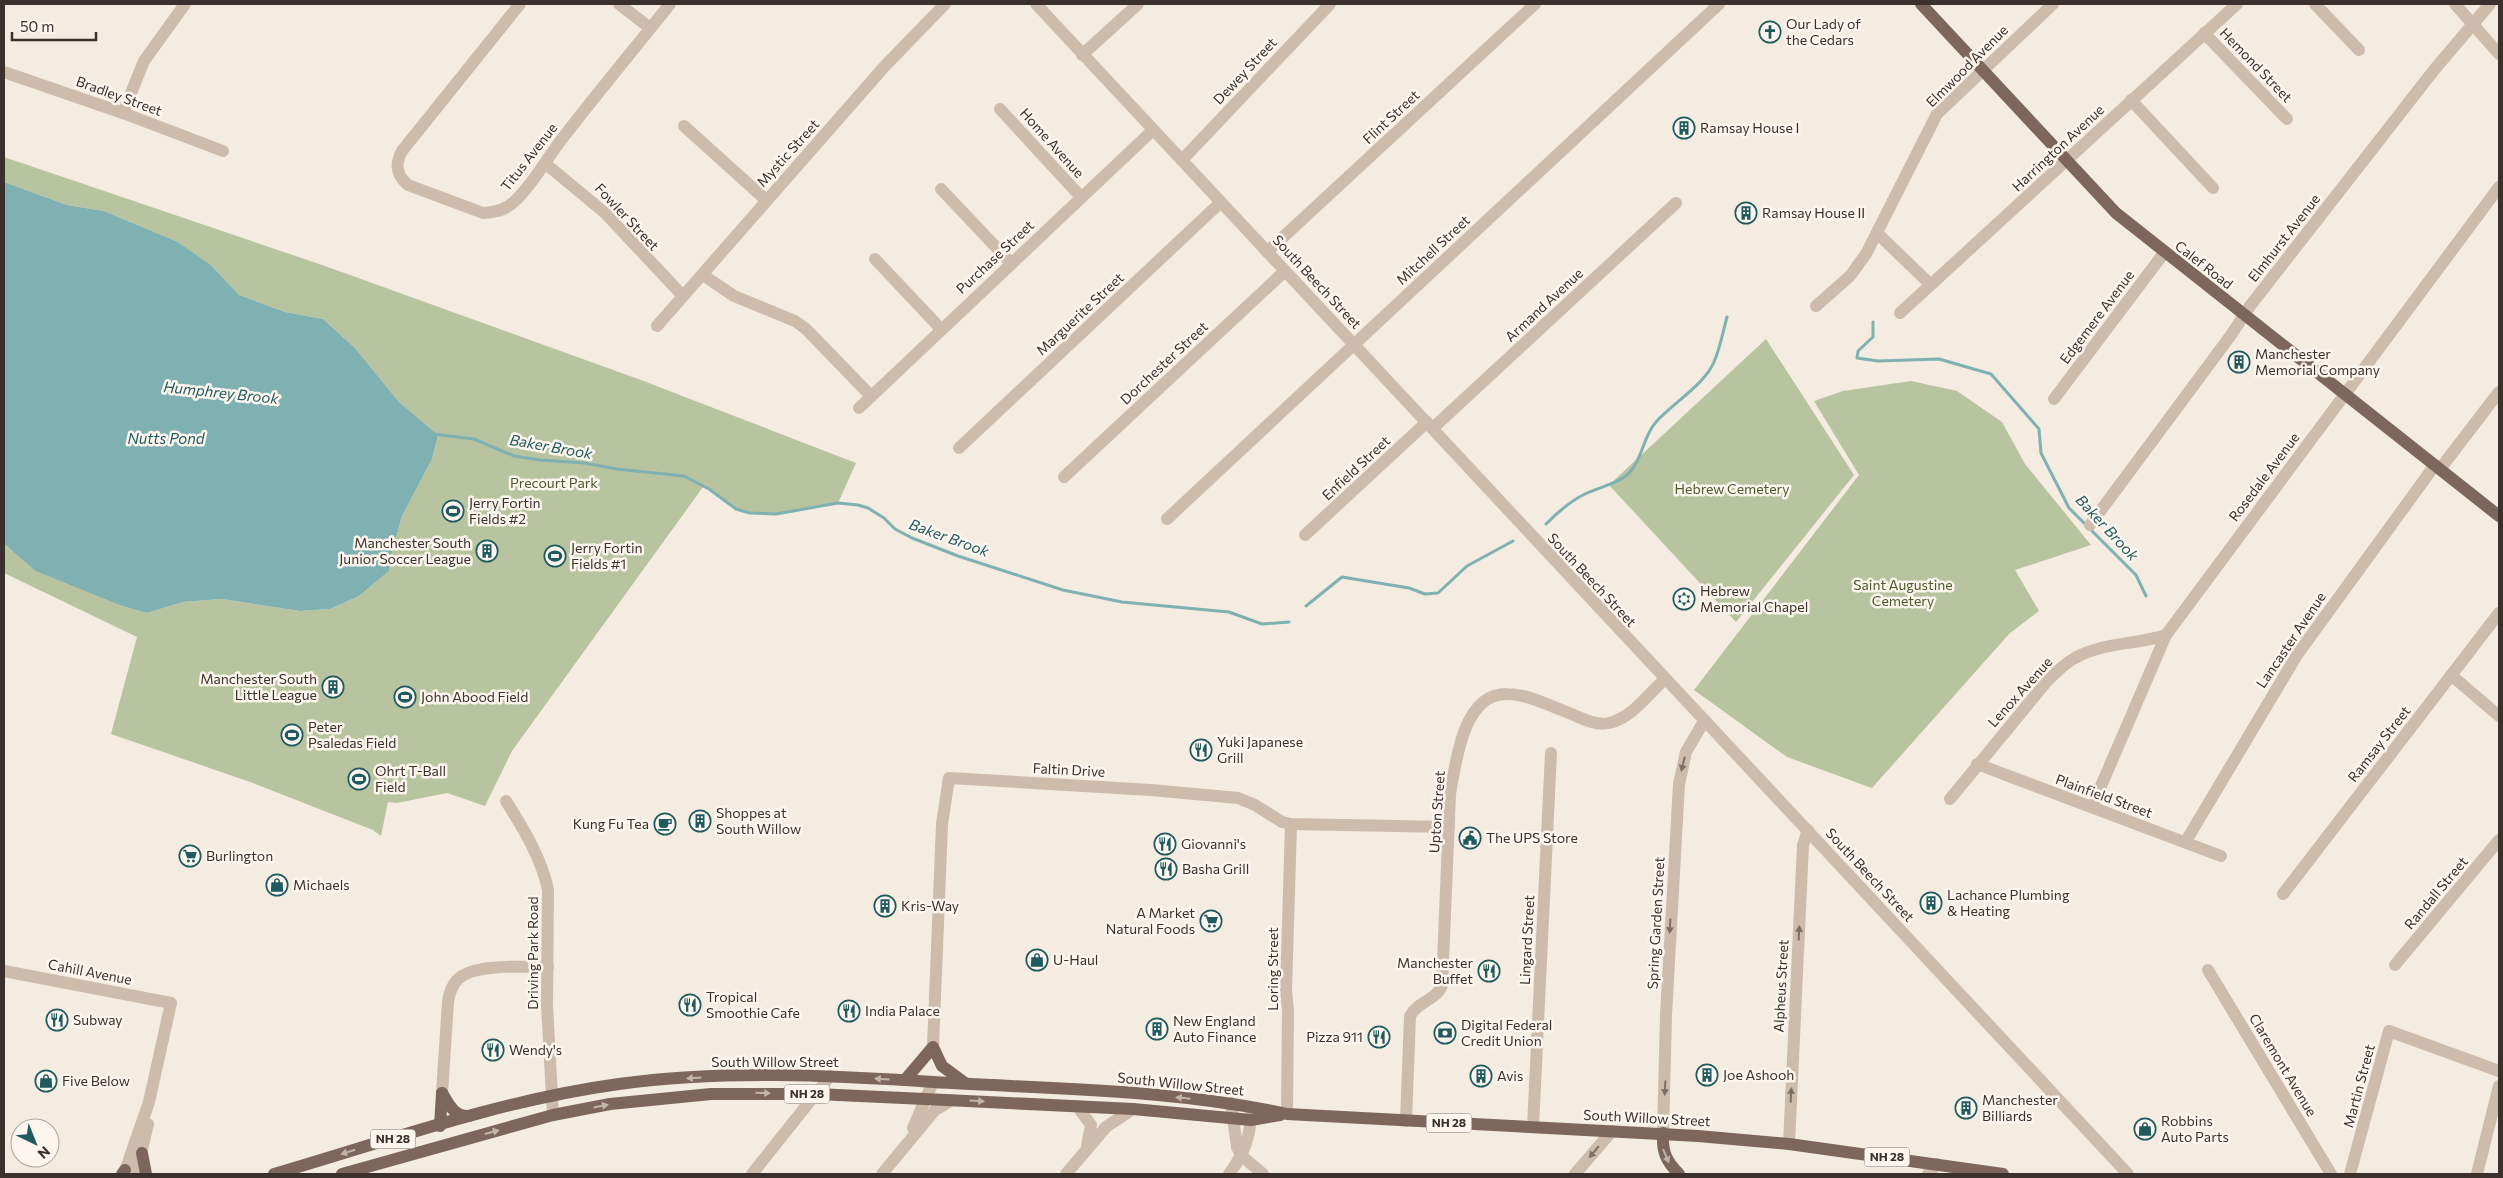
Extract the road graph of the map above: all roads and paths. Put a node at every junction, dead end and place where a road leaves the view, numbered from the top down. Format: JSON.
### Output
{"nodes":[{"id":1,"x":185,"y":4,"type":"edge"},
{"id":2,"x":520,"y":4,"type":"edge"},
{"id":3,"x":619,"y":4,"type":"edge"},
{"id":4,"x":670,"y":4,"type":"edge"},
{"id":5,"x":945,"y":4,"type":"edge"},
{"id":6,"x":1036,"y":4,"type":"edge"},
{"id":7,"x":1138,"y":4,"type":"edge"},
{"id":8,"x":1330,"y":4,"type":"edge"},
{"id":9,"x":1534,"y":4,"type":"edge"},
{"id":10,"x":1719,"y":4,"type":"edge"},
{"id":11,"x":1920,"y":4,"type":"edge"},
{"id":12,"x":2053,"y":4,"type":"edge"},
{"id":13,"x":2237,"y":4,"type":"edge"},
{"id":14,"x":2315,"y":4,"type":"edge"},
{"id":15,"x":2455,"y":4,"type":"edge"},
{"id":16,"x":2490,"y":4,"type":"edge"},
{"id":17,"x":2472,"y":23,"type":"junction"},
{"id":18,"x":650,"y":28,"type":"junction"},
{"id":19,"x":2204,"y":33,"type":"junction"},
{"id":20,"x":2359,"y":50,"type":"dead end"},
{"id":21,"x":2499,"y":54,"type":"edge"},
{"id":22,"x":1082,"y":55,"type":"junction"},
{"id":23,"x":1982,"y":71,"type":"junction"},
{"id":24,"x":4,"y":72,"type":"edge"},
{"id":25,"x":2130,"y":100,"type":"junction"},
{"id":26,"x":1000,"y":109,"type":"dead end"},
{"id":27,"x":124,"y":113,"type":"junction"},
{"id":28,"x":2287,"y":119,"type":"dead end"},
{"id":29,"x":684,"y":126,"type":"dead end"},
{"id":30,"x":1153,"y":130,"type":"junction"},
{"id":31,"x":223,"y":151,"type":"dead end"},
{"id":32,"x":1182,"y":160,"type":"junction"},
{"id":33,"x":2066,"y":162,"type":"junction"},
{"id":34,"x":546,"y":164,"type":"junction"},
{"id":35,"x":2499,"y":187,"type":"edge"},
{"id":36,"x":2213,"y":188,"type":"dead end"},
{"id":37,"x":941,"y":189,"type":"dead end"},
{"id":38,"x":1081,"y":197,"type":"junction"},
{"id":39,"x":766,"y":200,"type":"junction"},
{"id":40,"x":1221,"y":202,"type":"junction"},
{"id":41,"x":1676,"y":203,"type":"dead end"},
{"id":42,"x":1877,"y":233,"type":"junction"},
{"id":43,"x":1267,"y":252,"type":"junction"},
{"id":44,"x":2164,"y":253,"type":"junction"},
{"id":45,"x":875,"y":259,"type":"dead end"},
{"id":46,"x":1011,"y":263,"type":"junction"},
{"id":47,"x":1285,"y":271,"type":"junction"},
{"id":48,"x":703,"y":275,"type":"junction"},
{"id":49,"x":1930,"y":284,"type":"junction"},
{"id":50,"x":683,"y":296,"type":"junction"},
{"id":51,"x":1816,"y":306,"type":"dead end"},
{"id":52,"x":1900,"y":313,"type":"dead end"},
{"id":53,"x":2244,"y":315,"type":"junction"},
{"id":54,"x":657,"y":326,"type":"dead end"},
{"id":55,"x":941,"y":329,"type":"junction"},
{"id":56,"x":1355,"y":344,"type":"junction"},
{"id":57,"x":2499,"y":392,"type":"edge"},
{"id":58,"x":2344,"y":395,"type":"junction"},
{"id":59,"x":871,"y":396,"type":"junction"},
{"id":60,"x":2054,"y":399,"type":"dead end"},
{"id":61,"x":859,"y":408,"type":"dead end"},
{"id":62,"x":1430,"y":425,"type":"junction"},
{"id":63,"x":959,"y":448,"type":"dead end"},
{"id":64,"x":2437,"y":467,"type":"junction"},
{"id":65,"x":1064,"y":477,"type":"dead end"},
{"id":66,"x":2499,"y":516,"type":"edge"},
{"id":67,"x":1167,"y":520,"type":"dead end"},
{"id":68,"x":2090,"y":525,"type":"dead end"},
{"id":69,"x":1305,"y":535,"type":"dead end"},
{"id":70,"x":2499,"y":613,"type":"edge"},
{"id":71,"x":2166,"y":635,"type":"junction"},
{"id":72,"x":2451,"y":674,"type":"junction"},
{"id":73,"x":1665,"y":679,"type":"junction"},
{"id":74,"x":2499,"y":716,"type":"edge"},
{"id":75,"x":1704,"y":721,"type":"junction"},
{"id":76,"x":1551,"y":753,"type":"dead end"},
{"id":77,"x":1977,"y":764,"type":"junction"},
{"id":78,"x":1950,"y":799,"type":"dead end"},
{"id":79,"x":506,"y":801,"type":"dead end"},
{"id":80,"x":2092,"y":807,"type":"junction"},
{"id":81,"x":1291,"y":824,"type":"junction"},
{"id":82,"x":1450,"y":827,"type":"junction"},
{"id":83,"x":1808,"y":830,"type":"junction"},
{"id":84,"x":2499,"y":840,"type":"edge"},
{"id":85,"x":2186,"y":841,"type":"junction"},
{"id":86,"x":2221,"y":856,"type":"dead end"},
{"id":87,"x":2283,"y":894,"type":"dead end"},
{"id":88,"x":2395,"y":965,"type":"dead end"},
{"id":89,"x":548,"y":967,"type":"junction"},
{"id":90,"x":2208,"y":970,"type":"dead end"},
{"id":91,"x":4,"y":971,"type":"edge"},
{"id":92,"x":933,"y":1047,"type":"junction"},
{"id":93,"x":2499,"y":1071,"type":"edge"},
{"id":94,"x":830,"y":1076,"type":"junction"},
{"id":95,"x":905,"y":1080,"type":"junction"},
{"id":96,"x":933,"y":1082,"type":"junction"},
{"id":97,"x":966,"y":1083,"type":"junction"},
{"id":98,"x":2499,"y":1086,"type":"edge"},
{"id":99,"x":442,"y":1093,"type":"junction"},
{"id":100,"x":816,"y":1094,"type":"junction"},
{"id":101,"x":550,"y":1096,"type":"junction"},
{"id":102,"x":926,"y":1099,"type":"junction"},
{"id":103,"x":952,"y":1100,"type":"junction"},
{"id":104,"x":150,"y":1102,"type":"junction"},
{"id":105,"x":1231,"y":1102,"type":"junction"},
{"id":106,"x":1077,"y":1106,"type":"junction"},
{"id":107,"x":1250,"y":1106,"type":"junction"},
{"id":108,"x":1133,"y":1109,"type":"junction"},
{"id":109,"x":479,"y":1114,"type":"junction"},
{"id":110,"x":1287,"y":1114,"type":"junction"},
{"id":111,"x":553,"y":1115,"type":"junction"},
{"id":112,"x":1232,"y":1119,"type":"junction"},
{"id":113,"x":1251,"y":1120,"type":"junction"},
{"id":114,"x":1406,"y":1120,"type":"junction"},
{"id":115,"x":440,"y":1126,"type":"junction"},
{"id":116,"x":1534,"y":1127,"type":"junction"},
{"id":117,"x":1612,"y":1131,"type":"junction"},
{"id":118,"x":1663,"y":1133,"type":"junction"},
{"id":119,"x":1789,"y":1144,"type":"junction"},
{"id":120,"x":904,"y":1146,"type":"junction"},
{"id":121,"x":1086,"y":1148,"type":"junction"},
{"id":122,"x":142,"y":1154,"type":"junction"},
{"id":123,"x":1242,"y":1156,"type":"junction"},
{"id":124,"x":1937,"y":1164,"type":"junction"},
{"id":125,"x":127,"y":1173,"type":"edge"},
{"id":126,"x":146,"y":1174,"type":"edge"},
{"id":127,"x":274,"y":1174,"type":"edge"},
{"id":128,"x":342,"y":1174,"type":"edge"},
{"id":129,"x":752,"y":1174,"type":"edge"},
{"id":130,"x":882,"y":1174,"type":"edge"},
{"id":131,"x":1066,"y":1174,"type":"edge"},
{"id":132,"x":1229,"y":1174,"type":"edge"},
{"id":133,"x":1262,"y":1174,"type":"edge"},
{"id":134,"x":1575,"y":1174,"type":"edge"},
{"id":135,"x":1679,"y":1174,"type":"edge"},
{"id":136,"x":1928,"y":1174,"type":"edge"},
{"id":137,"x":2003,"y":1174,"type":"edge"},
{"id":138,"x":2128,"y":1174,"type":"edge"},
{"id":139,"x":2331,"y":1174,"type":"edge"},
{"id":140,"x":2350,"y":1174,"type":"edge"},
{"id":141,"x":2477,"y":1174,"type":"edge"}],
"edges":[{"from":1,"to":27,"type":"street"},
{"from":2,"to":34,"type":"street","name":"Titus Avenue"},
{"from":3,"to":18,"type":"street"},
{"from":4,"to":18,"type":"street","name":"Titus Avenue"},
{"from":5,"to":39,"type":"street","name":"Mystic Street"},
{"from":6,"to":22,"type":"street","name":"South Beech Street"},
{"from":7,"to":22,"type":"street"},
{"from":8,"to":32,"type":"street","name":"Dewey Street"},
{"from":9,"to":43,"type":"street","name":"Flint Street"},
{"from":10,"to":56,"type":"street","name":"Mitchell Street"},
{"from":11,"to":23,"type":"main road","name":"Calef Road"},
{"from":12,"to":23,"type":"street","name":"Elmwood Avenue"},
{"from":13,"to":19,"type":"street","name":"Harrington Avenue"},
{"from":14,"to":20,"type":"street"},
{"from":15,"to":17,"type":"street"},
{"from":16,"to":17,"type":"street","name":"Elmhurst Avenue"},
{"from":17,"to":21,"type":"street"},
{"from":17,"to":53,"type":"street","name":"Elmhurst Avenue"},
{"from":18,"to":34,"type":"street","name":"Titus Avenue"},
{"from":19,"to":25,"type":"street","name":"Harrington Avenue"},
{"from":19,"to":28,"type":"street","name":"Hemond Street"},
{"from":22,"to":30,"type":"street","name":"South Beech Street"},
{"from":23,"to":33,"type":"main road","name":"Calef Road"},
{"from":23,"to":42,"type":"street","name":"Elmwood Avenue"},
{"from":24,"to":27,"type":"street","name":"Bradley Street"},
{"from":25,"to":33,"type":"street","name":"Harrington Avenue"},
{"from":25,"to":36,"type":"street"},
{"from":26,"to":38,"type":"street","name":"Home Avenue"},
{"from":27,"to":31,"type":"street","name":"Bradley Street"},
{"from":29,"to":39,"type":"street"},
{"from":30,"to":32,"type":"street","name":"South Beech Street"},
{"from":30,"to":38,"type":"street","name":"Purchase Street"},
{"from":32,"to":40,"type":"street","name":"South Beech Street"},
{"from":33,"to":44,"type":"main road","name":"Calef Road"},
{"from":33,"to":49,"type":"street","name":"Harrington Avenue"},
{"from":34,"to":50,"type":"street","name":"Fowler Street"},
{"from":35,"to":58,"type":"street","name":"Rosedale Avenue"},
{"from":37,"to":46,"type":"street"},
{"from":38,"to":46,"type":"street","name":"Purchase Street"},
{"from":39,"to":48,"type":"street","name":"Mystic Street"},
{"from":40,"to":43,"type":"street","name":"South Beech Street"},
{"from":40,"to":63,"type":"street","name":"Marguerite Street"},
{"from":41,"to":62,"type":"street","name":"Armand Avenue"},
{"from":42,"to":49,"type":"street"},
{"from":42,"to":51,"type":"street","name":"Elmwood Avenue"},
{"from":43,"to":47,"type":"street","name":"South Beech Street"},
{"from":44,"to":53,"type":"main road","name":"Calef Road"},
{"from":44,"to":60,"type":"street","name":"Edgemere Avenue"},
{"from":45,"to":55,"type":"street"},
{"from":46,"to":55,"type":"street","name":"Purchase Street"},
{"from":47,"to":56,"type":"street","name":"South Beech Street"},
{"from":47,"to":65,"type":"street","name":"Dorchester Street"},
{"from":48,"to":50,"type":"street","name":"Mystic Street"},
{"from":48,"to":59,"type":"street"},
{"from":49,"to":52,"type":"street","name":"Harrington Avenue"},
{"from":50,"to":54,"type":"street","name":"Mystic Street"},
{"from":53,"to":58,"type":"main road","name":"Calef Road"},
{"from":53,"to":68,"type":"street","name":"Elmhurst Avenue"},
{"from":55,"to":59,"type":"street","name":"Purchase Street"},
{"from":56,"to":62,"type":"street","name":"South Beech Street"},
{"from":56,"to":67,"type":"street","name":"Mitchell Street"},
{"from":57,"to":64,"type":"street","name":"Lancaster Avenue"},
{"from":58,"to":64,"type":"main road","name":"Calef Road"},
{"from":58,"to":71,"type":"street","name":"Rosedale Avenue"},
{"from":59,"to":61,"type":"street","name":"Purchase Street"},
{"from":62,"to":69,"type":"street","name":"Enfield Street"},
{"from":62,"to":73,"type":"street","name":"South Beech Street"},
{"from":64,"to":66,"type":"main road","name":"Calef Road"},
{"from":64,"to":85,"type":"street","name":"Lancaster Avenue"},
{"from":70,"to":72,"type":"street","name":"Ramsay Street"},
{"from":71,"to":77,"type":"street","name":"Lenox Avenue"},
{"from":71,"to":80,"type":"street","name":"Rosedale Avenue"},
{"from":72,"to":74,"type":"street"},
{"from":72,"to":87,"type":"street","name":"Ramsay Street"},
{"from":73,"to":75,"type":"street","name":"South Beech Street"},
{"from":73,"to":82,"type":"street","name":"Upton Street"},
{"from":75,"to":83,"type":"street","name":"South Beech Street"},
{"from":75,"to":118,"type":"street","name":"Spring Garden Street","one_way":true},
{"from":76,"to":116,"type":"street","name":"Lingard Street"},
{"from":77,"to":78,"type":"street","name":"Lenox Avenue"},
{"from":77,"to":80,"type":"street","name":"Plainfield Street"},
{"from":79,"to":89,"type":"street","name":"Driving Park Road"},
{"from":80,"to":85,"type":"street","name":"Plainfield Street"},
{"from":81,"to":82,"type":"street","name":"Faltin Drive"},
{"from":81,"to":92,"type":"street","name":"Faltin Drive"},
{"from":81,"to":110,"type":"street","name":"Loring Street"},
{"from":82,"to":114,"type":"street","name":"Upton Street"},
{"from":119,"to":83,"type":"street","name":"Alpheus Street","one_way":true},
{"from":83,"to":138,"type":"street","name":"South Beech Street"},
{"from":84,"to":88,"type":"street","name":"Randall Street"},
{"from":85,"to":86,"type":"street","name":"Plainfield Street"},
{"from":89,"to":99,"type":"street"},
{"from":89,"to":101,"type":"street","name":"Driving Park Road"},
{"from":90,"to":139,"type":"street","name":"Claremont Avenue"},
{"from":91,"to":104,"type":"street","name":"Cahill Avenue"},
{"from":92,"to":95,"type":"main road"},
{"from":92,"to":97,"type":"main road"},
{"from":93,"to":140,"type":"street","name":"Martin Street"},
{"from":95,"to":94,"type":"main road","name":"South Willow Street","number":"NH 28","one_way":true},
{"from":94,"to":100,"type":"street"},
{"from":94,"to":101,"type":"main road","name":"South Willow Street","number":"NH 28","one_way":true},
{"from":95,"to":96,"type":"main road","name":"South Willow Street","number":"NH 28"},
{"from":96,"to":97,"type":"main road","name":"South Willow Street","number":"NH 28"},
{"from":96,"to":102,"type":"street"},
{"from":105,"to":97,"type":"main road","name":"South Willow Street","number":"NH 28","one_way":true},
{"from":98,"to":141,"type":"street"},
{"from":99,"to":109,"type":"main road"},
{"from":99,"to":115,"type":"main road"},
{"from":100,"to":102,"type":"main road","name":"South Willow Street","number":"NH 28"},
{"from":111,"to":100,"type":"main road","name":"South Willow Street","number":"NH 28","one_way":true},
{"from":100,"to":129,"type":"street"},
{"from":101,"to":109,"type":"main road","name":"South Willow Street","number":"NH 28"},
{"from":101,"to":111,"type":"street","name":"Driving Park Road"},
{"from":102,"to":103,"type":"main road","name":"South Willow Street","number":"NH 28"},
{"from":102,"to":120,"type":"street"},
{"from":103,"to":106,"type":"main road","name":"South Willow Street","number":"NH 28","one_way":true},
{"from":103,"to":120,"type":"street"},
{"from":104,"to":122,"type":"street"},
{"from":104,"to":125,"type":"street"},
{"from":105,"to":107,"type":"main road","name":"South Willow Street","number":"NH 28"},
{"from":105,"to":112,"type":"street"},
{"from":106,"to":108,"type":"main road","name":"South Willow Street","number":"NH 28"},
{"from":106,"to":121,"type":"street"},
{"from":107,"to":110,"type":"main road","name":"South Willow Street","number":"NH 28"},
{"from":107,"to":113,"type":"street"},
{"from":108,"to":112,"type":"main road","name":"South Willow Street","number":"NH 28"},
{"from":108,"to":121,"type":"street"},
{"from":109,"to":115,"type":"main road","name":"South Willow Street","number":"NH 28"},
{"from":110,"to":113,"type":"main road","name":"South Willow Street","number":"NH 28"},
{"from":110,"to":114,"type":"main road","name":"South Willow Street","number":"NH 28"},
{"from":128,"to":111,"type":"main road","name":"South Willow Street","number":"NH 28","one_way":true},
{"from":112,"to":113,"type":"main road","name":"South Willow Street","number":"NH 28"},
{"from":112,"to":123,"type":"street"},
{"from":113,"to":123,"type":"street"},
{"from":114,"to":116,"type":"main road","name":"South Willow Street","number":"NH 28"},
{"from":115,"to":127,"type":"main road","name":"South Willow Street","number":"NH 28","one_way":true},
{"from":116,"to":117,"type":"main road","name":"South Willow Street","number":"NH 28"},
{"from":117,"to":118,"type":"main road","name":"South Willow Street","number":"NH 28"},
{"from":117,"to":134,"type":"street","one_way":true},
{"from":118,"to":119,"type":"main road","name":"South Willow Street","number":"NH 28"},
{"from":118,"to":135,"type":"main road","one_way":true},
{"from":119,"to":124,"type":"main road","name":"South Willow Street","number":"NH 28"},
{"from":120,"to":130,"type":"street"},
{"from":121,"to":131,"type":"street"},
{"from":122,"to":125,"type":"street"},
{"from":122,"to":126,"type":"main road"},
{"from":123,"to":132,"type":"street"},
{"from":123,"to":133,"type":"street"},
{"from":124,"to":136,"type":"street"},
{"from":124,"to":137,"type":"main road","name":"South Willow Street","number":"NH 28"}]}
